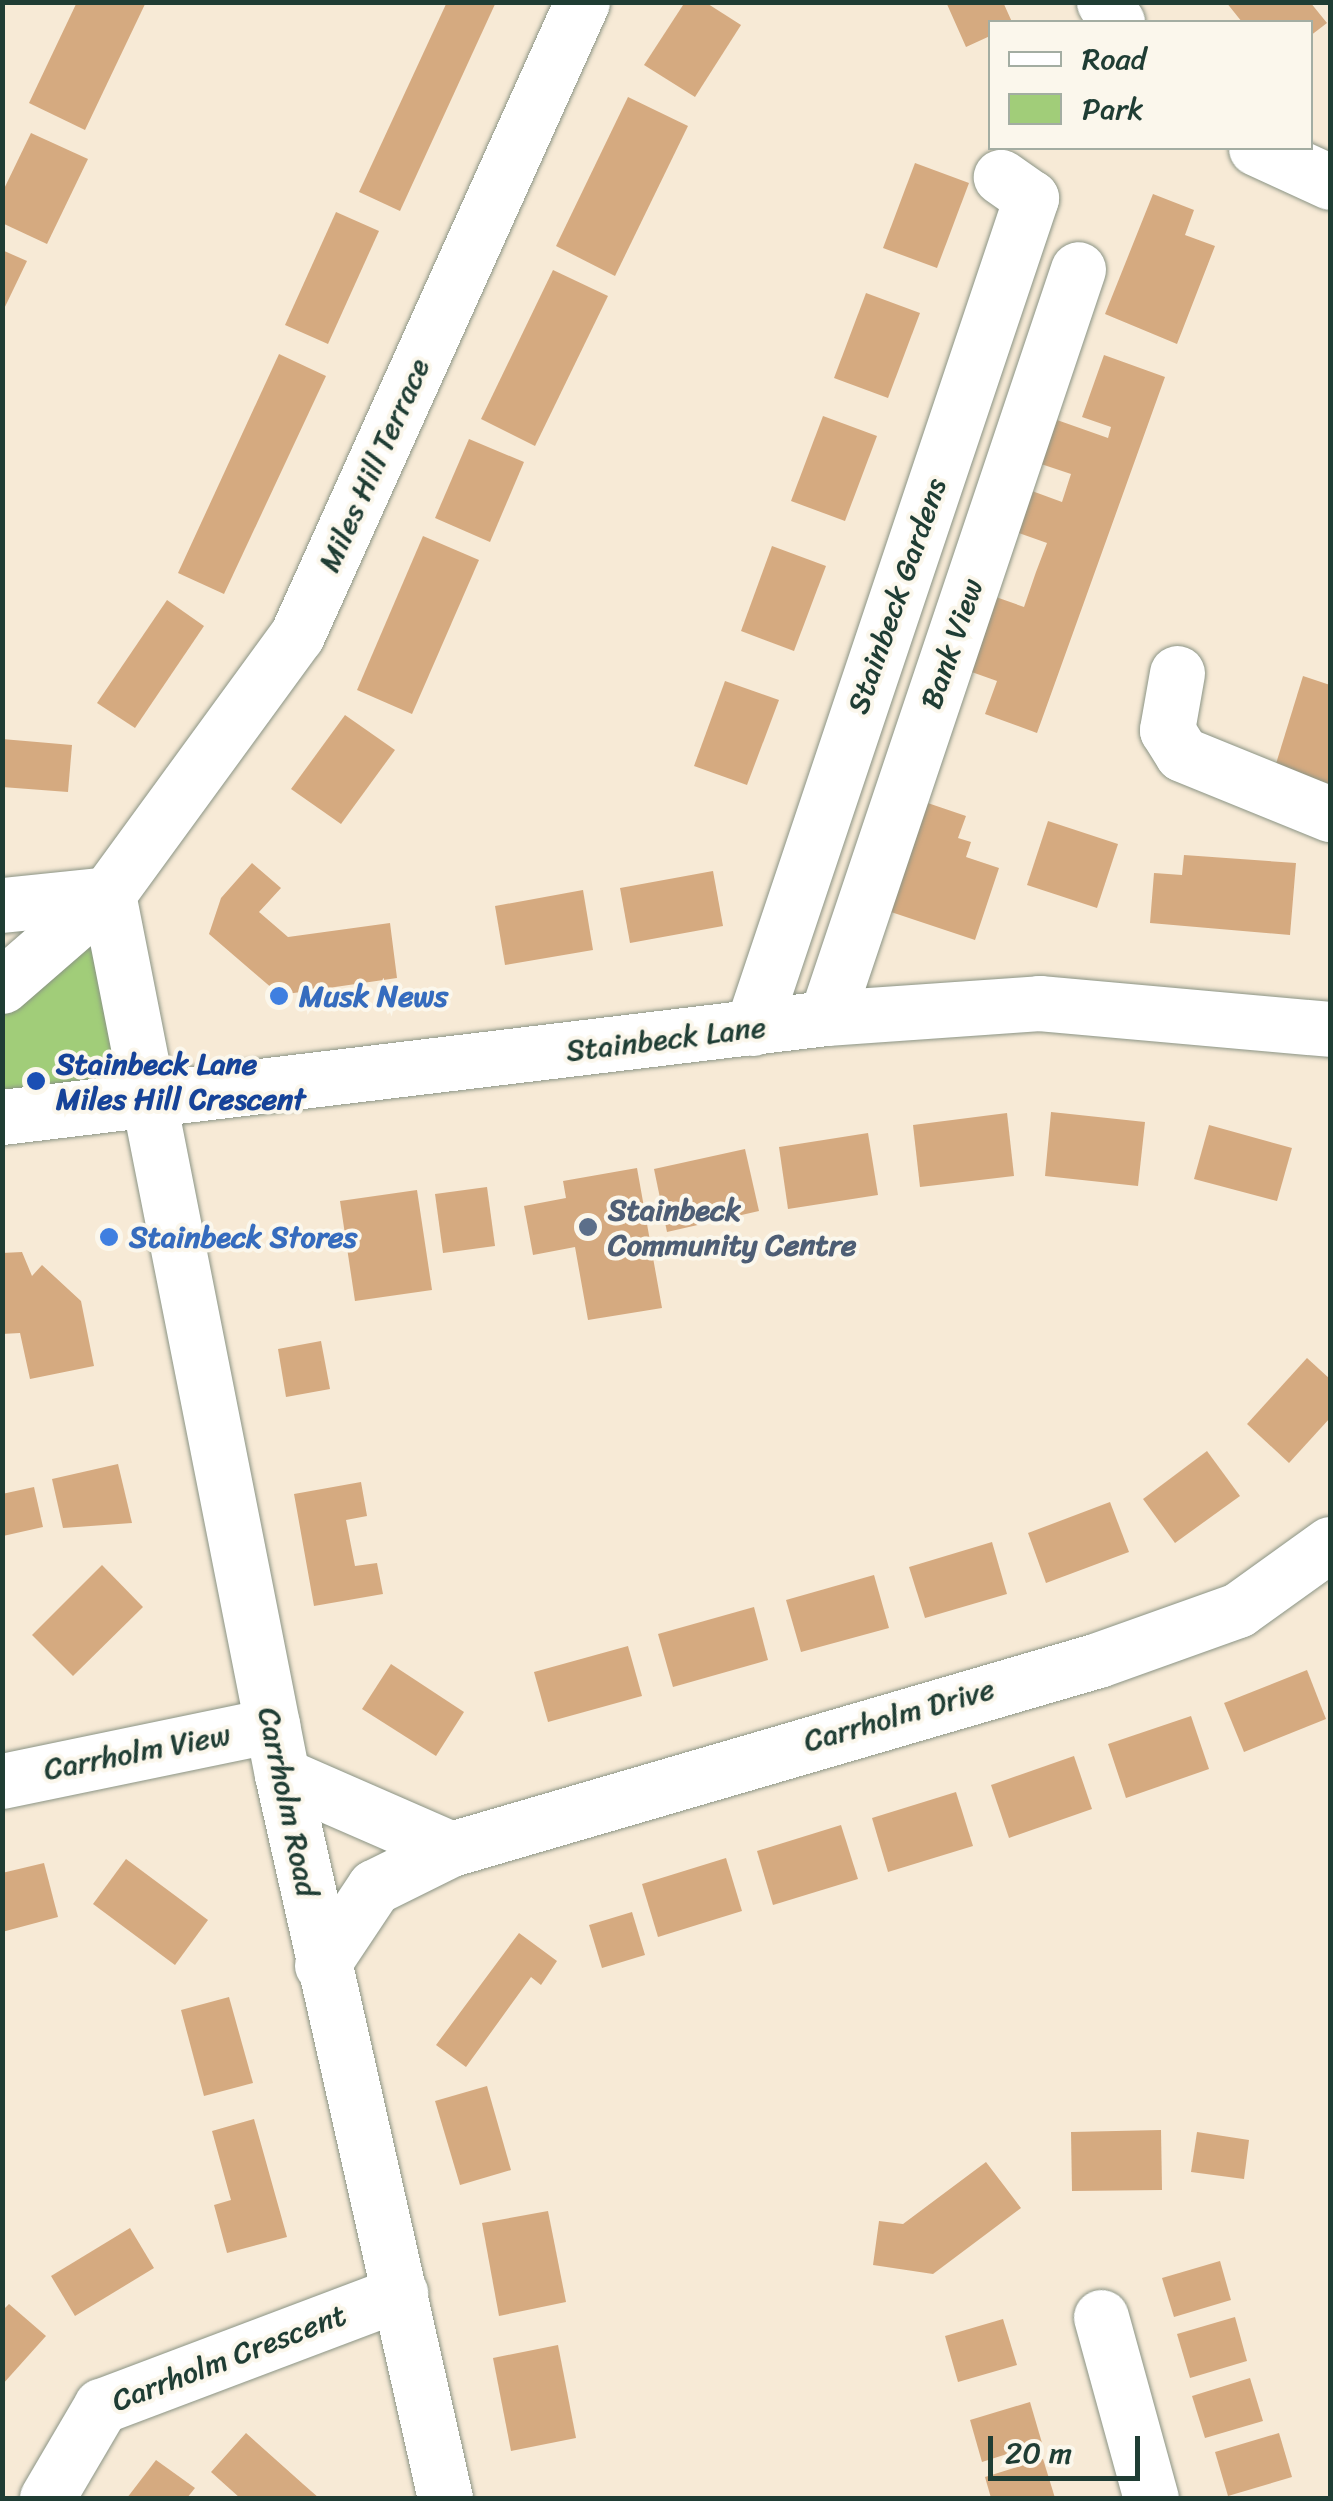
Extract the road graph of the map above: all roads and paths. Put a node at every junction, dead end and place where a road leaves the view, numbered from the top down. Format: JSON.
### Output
{"nodes":[{"id":1,"x":582,"y":2,"type":"edge"},
{"id":2,"x":1260,"y":150,"type":"edge"},
{"id":3,"x":1001,"y":177,"type":"dead end"},
{"id":4,"x":1330,"y":182,"type":"edge"},
{"id":5,"x":1078,"y":269,"type":"dead end"},
{"id":6,"x":1177,"y":673,"type":"dead end"},
{"id":7,"x":1330,"y":814,"type":"edge"},
{"id":8,"x":108,"y":894,"type":"junction"},
{"id":9,"x":2,"y":905,"type":"edge"},
{"id":10,"x":2,"y":986,"type":"edge"},
{"id":11,"x":826,"y":1018,"type":"junction"},
{"id":12,"x":752,"y":1028,"type":"junction"},
{"id":13,"x":1330,"y":1029,"type":"edge"},
{"id":14,"x":154,"y":1101,"type":"junction"},
{"id":15,"x":2,"y":1116,"type":"edge"},
{"id":16,"x":1330,"y":1544,"type":"edge"},
{"id":17,"x":277,"y":1750,"type":"junction"},
{"id":18,"x":2,"y":1781,"type":"edge"},
{"id":19,"x":451,"y":1850,"type":"junction"},
{"id":20,"x":322,"y":1966,"type":"junction"},
{"id":21,"x":400,"y":2293,"type":"junction"},
{"id":22,"x":1102,"y":2317,"type":"dead end"},
{"id":23,"x":47,"y":2498,"type":"edge"},
{"id":24,"x":445,"y":2498,"type":"edge"},
{"id":25,"x":1152,"y":2498,"type":"edge"}],
"edges":[{"from":1,"to":8,"type":"street","name":"Miles Hill Terrace"},
{"from":2,"to":4,"type":"street"},
{"from":3,"to":12,"type":"street","name":"Stainbeck Gardens"},
{"from":5,"to":11,"type":"street","name":"Bank View"},
{"from":6,"to":7,"type":"street"},
{"from":8,"to":9,"type":"street"},
{"from":8,"to":10,"type":"street","name":"Miles Hill Terrace"},
{"from":8,"to":14,"type":"street"},
{"from":11,"to":12,"type":"street","name":"Stainbeck Lane"},
{"from":11,"to":13,"type":"street","name":"Stainbeck Lane"},
{"from":12,"to":14,"type":"street","name":"Stainbeck Lane"},
{"from":14,"to":15,"type":"street","name":"Stainbeck Lane"},
{"from":14,"to":17,"type":"street","name":"Carrholm Road"},
{"from":16,"to":19,"type":"street","name":"Carrholm Drive"},
{"from":17,"to":18,"type":"street","name":"Carrholm View"},
{"from":17,"to":19,"type":"street"},
{"from":17,"to":20,"type":"street","name":"Carrholm Road"},
{"from":19,"to":20,"type":"street","name":"Carrholm Drive"},
{"from":20,"to":21,"type":"street","name":"Carrholm Road"},
{"from":21,"to":23,"type":"street","name":"Carrholm Crescent"},
{"from":21,"to":24,"type":"street","name":"Carrholm Road"},
{"from":22,"to":25,"type":"street"}]}
